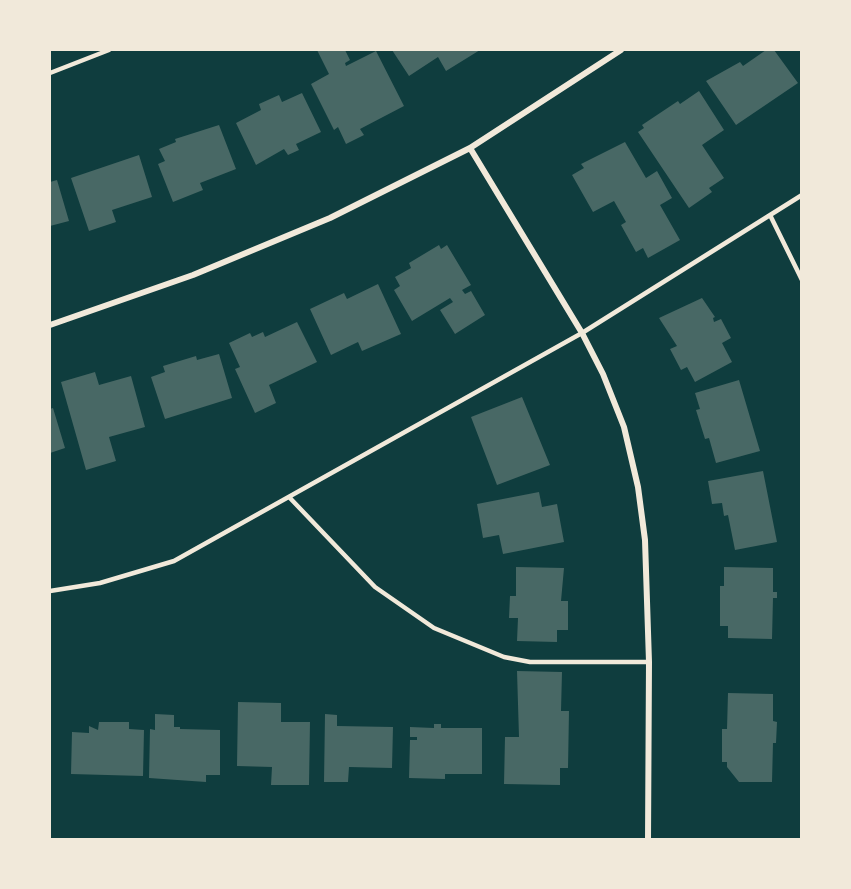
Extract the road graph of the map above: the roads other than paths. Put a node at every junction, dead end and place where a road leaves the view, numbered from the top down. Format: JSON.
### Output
{"nodes":[{"id":1,"x":109,"y":50,"type":"edge"},
{"id":2,"x":621,"y":50,"type":"edge"},
{"id":3,"x":50,"y":73,"type":"edge"},
{"id":4,"x":470,"y":148,"type":"junction"},
{"id":5,"x":801,"y":195,"type":"edge"},
{"id":6,"x":770,"y":215,"type":"junction"},
{"id":7,"x":801,"y":280,"type":"edge"},
{"id":8,"x":50,"y":325,"type":"edge"},
{"id":9,"x":582,"y":333,"type":"junction"},
{"id":10,"x":289,"y":497,"type":"junction"},
{"id":11,"x":50,"y":591,"type":"edge"},
{"id":12,"x":649,"y":662,"type":"junction"},
{"id":13,"x":648,"y":840,"type":"edge"}],
"edges":[{"from":1,"to":3,"type":"lane"},
{"from":2,"to":4,"type":"street"},
{"from":4,"to":8,"type":"street"},
{"from":4,"to":9,"type":"street"},
{"from":5,"to":6,"type":"lane"},
{"from":6,"to":7,"type":"lane"},
{"from":6,"to":9,"type":"lane"},
{"from":9,"to":10,"type":"lane"},
{"from":9,"to":12,"type":"street"},
{"from":10,"to":11,"type":"lane"},
{"from":10,"to":12,"type":"lane"},
{"from":12,"to":13,"type":"street"}]}
